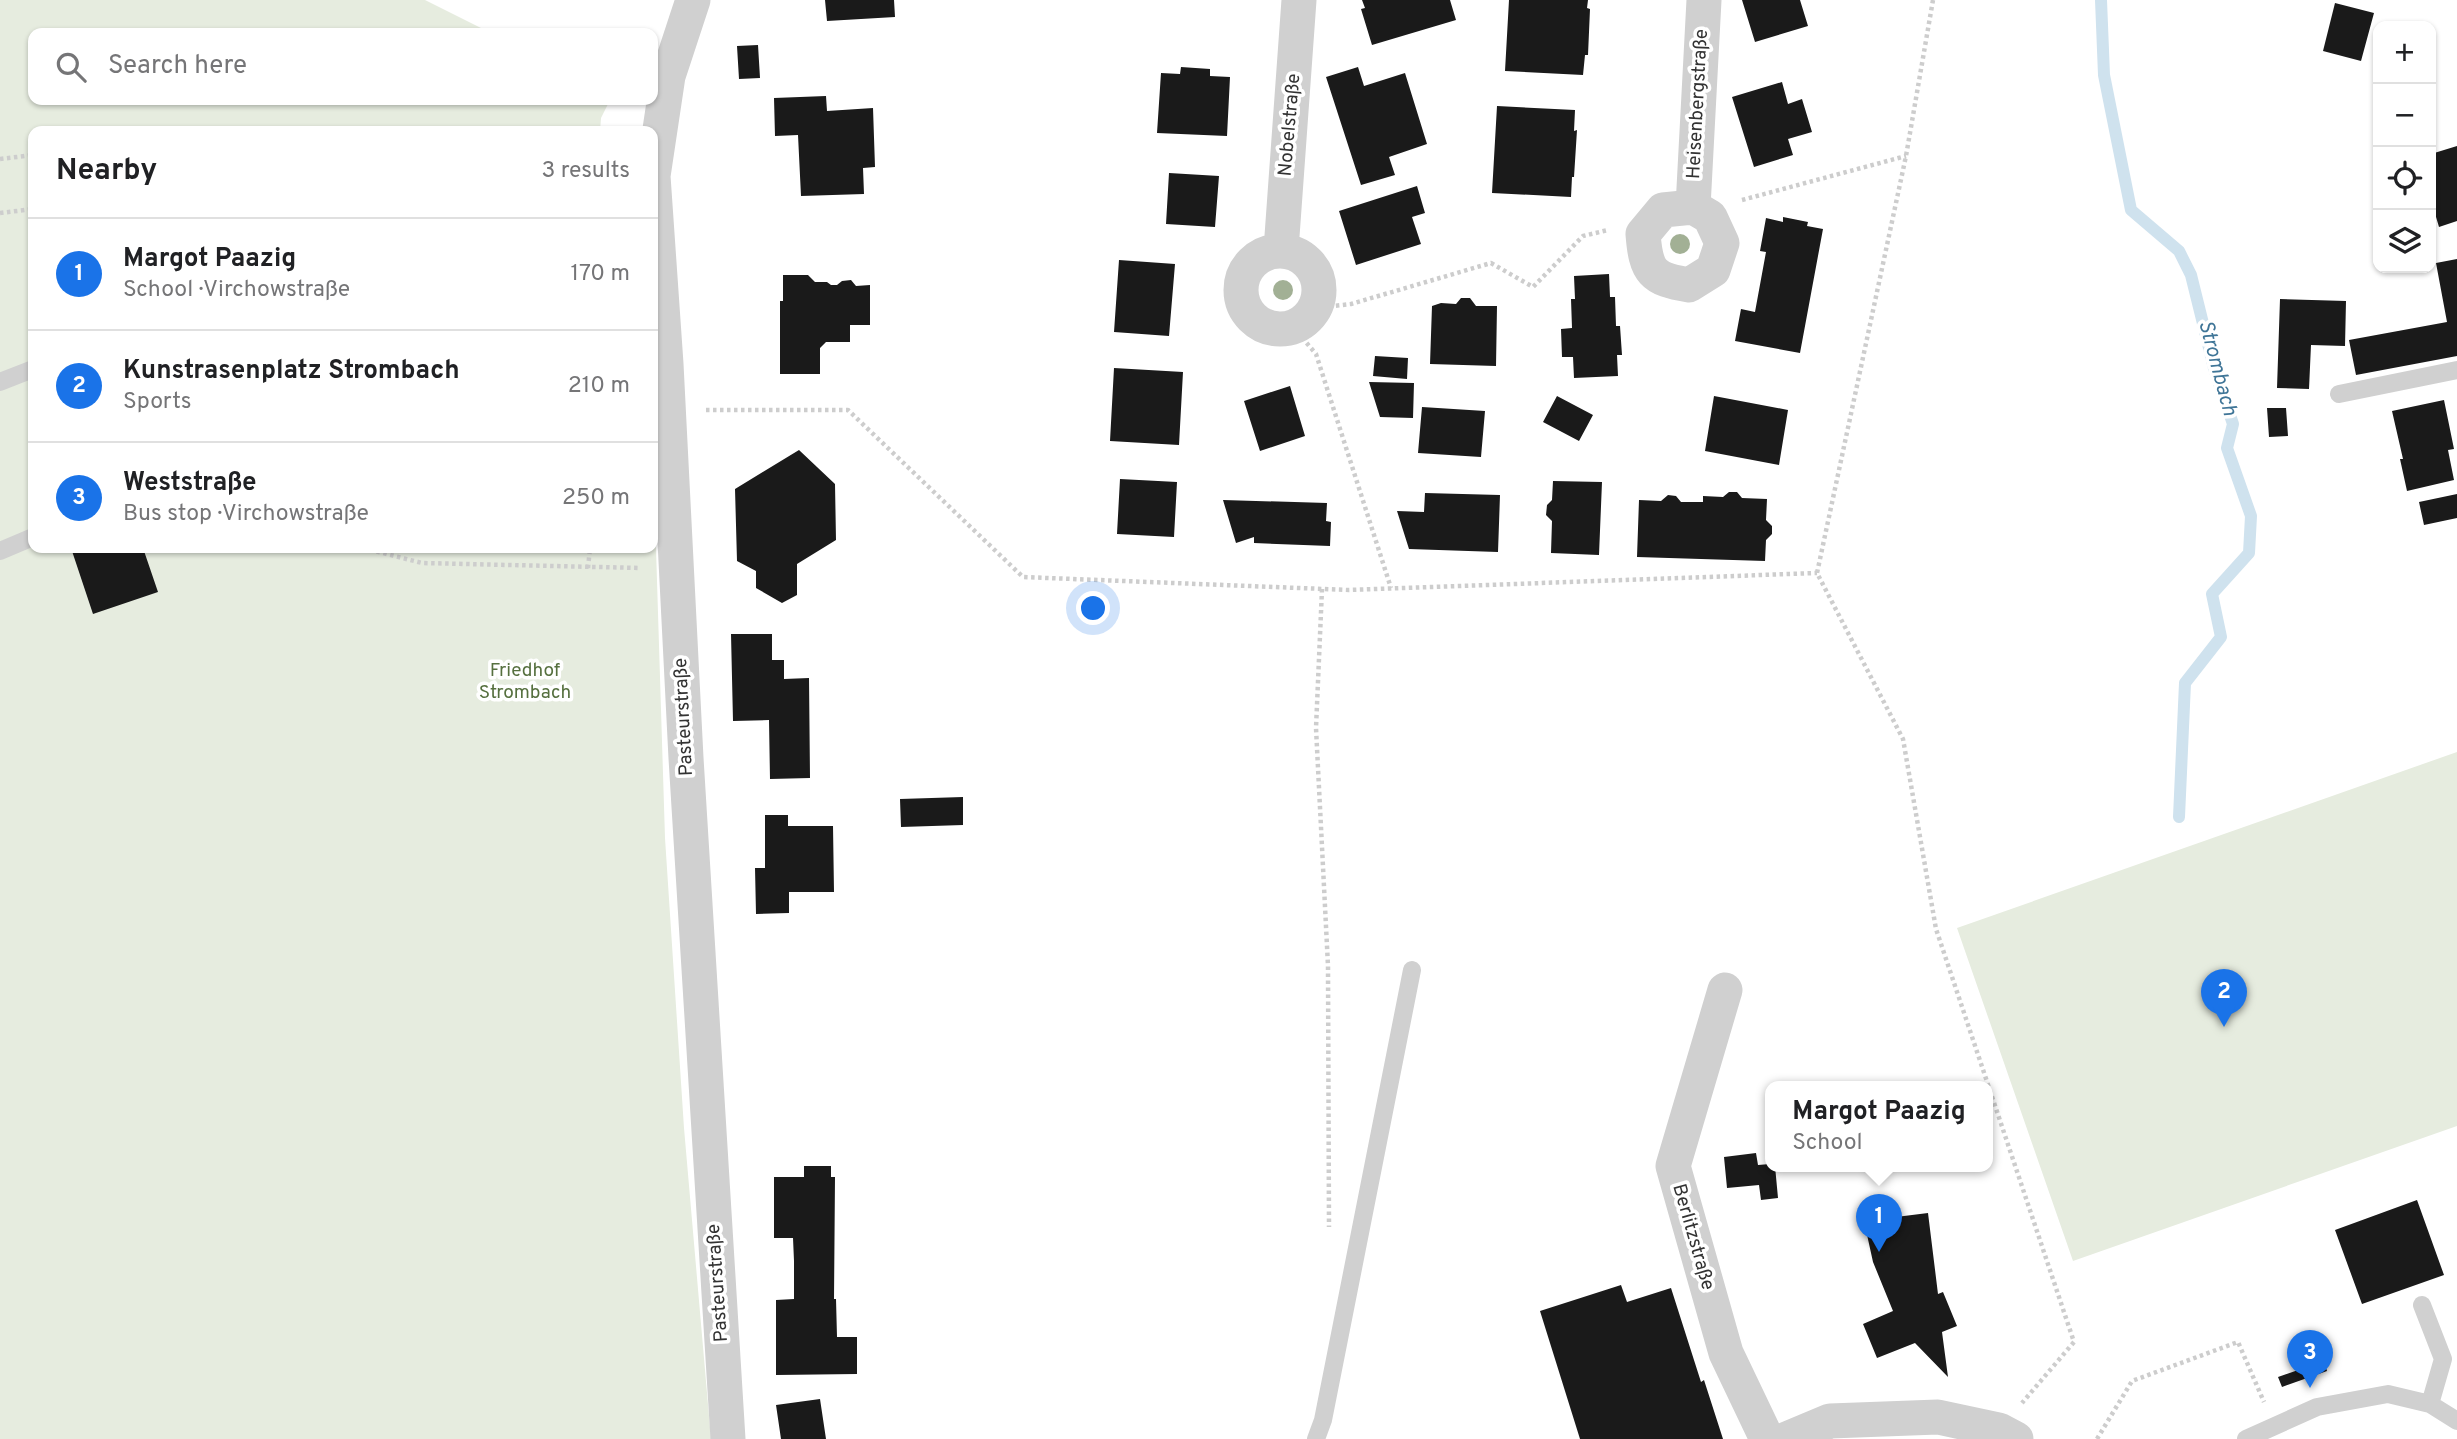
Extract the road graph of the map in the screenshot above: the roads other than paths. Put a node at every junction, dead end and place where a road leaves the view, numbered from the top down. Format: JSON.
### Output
{"nodes":[{"id":1,"x":693,"y":0,"type":"edge"},
{"id":2,"x":1299,"y":0,"type":"edge"},
{"id":3,"x":1704,"y":0,"type":"edge"},
{"id":4,"x":658,"y":143,"type":"edge"},
{"id":5,"x":1693,"y":207,"type":"dead end"},
{"id":6,"x":1281,"y":250,"type":"junction"},
{"id":7,"x":658,"y":310,"type":"edge"},
{"id":8,"x":660,"y":364,"type":"edge"},
{"id":9,"x":2457,"y":370,"type":"edge"},
{"id":10,"x":28,"y":371,"type":"edge"},
{"id":11,"x":0,"y":382,"type":"edge"},
{"id":12,"x":2339,"y":394,"type":"dead end"},
{"id":13,"x":28,"y":539,"type":"edge"},
{"id":14,"x":0,"y":551,"type":"edge"},
{"id":15,"x":1412,"y":970,"type":"dead end"},
{"id":16,"x":1725,"y":990,"type":"dead end"},
{"id":17,"x":2422,"y":1305,"type":"dead end"},
{"id":18,"x":2430,"y":1404,"type":"junction"},
{"id":19,"x":2457,"y":1420,"type":"edge"},
{"id":20,"x":2007,"y":1434,"type":"edge"},
{"id":21,"x":728,"y":1439,"type":"edge"},
{"id":22,"x":1316,"y":1439,"type":"edge"},
{"id":23,"x":1767,"y":1439,"type":"edge"},
{"id":24,"x":1787,"y":1439,"type":"edge"},
{"id":25,"x":2246,"y":1439,"type":"edge"}],
"edges":[{"from":1,"to":4,"type":"street","name":"Pasteurstraße"},
{"from":2,"to":6,"type":"street","name":"Nobelstraße"},
{"from":3,"to":5,"type":"street","name":"Heisenbergstraße"},
{"from":6,"to":6,"type":"street"},
{"from":7,"to":8,"type":"street","name":"Pasteurstraße"},
{"from":8,"to":21,"type":"street","name":"Pasteurstraße"},
{"from":9,"to":12,"type":"lane"},
{"from":10,"to":11,"type":"lane"},
{"from":13,"to":14,"type":"lane"},
{"from":15,"to":22,"type":"lane"},
{"from":16,"to":23,"type":"street","name":"Berlitzstraße"},
{"from":17,"to":18,"type":"lane"},
{"from":18,"to":19,"type":"lane"},
{"from":18,"to":25,"type":"lane"},
{"from":20,"to":24,"type":"street"}]}
